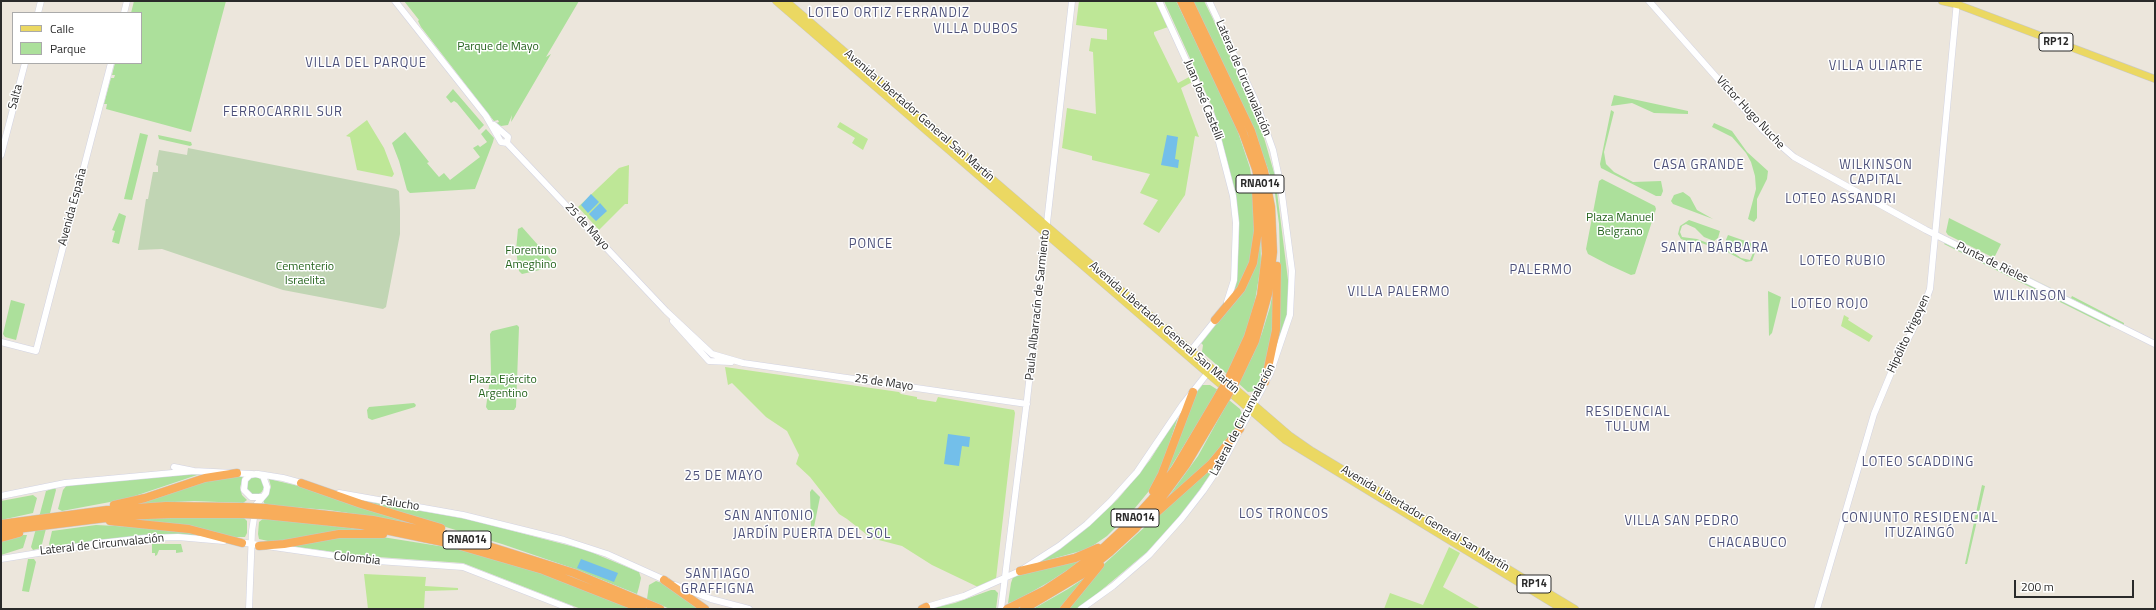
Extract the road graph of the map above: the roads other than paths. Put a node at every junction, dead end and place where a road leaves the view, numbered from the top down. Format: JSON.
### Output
{"nodes":[{"id":1,"x":41,"y":1,"type":"edge"},
{"id":2,"x":127,"y":1,"type":"edge"},
{"id":3,"x":395,"y":1,"type":"edge"},
{"id":4,"x":776,"y":1,"type":"edge"},
{"id":5,"x":786,"y":1,"type":"edge"},
{"id":6,"x":1072,"y":1,"type":"edge"},
{"id":7,"x":1159,"y":1,"type":"edge"},
{"id":8,"x":1181,"y":1,"type":"edge"},
{"id":9,"x":1189,"y":1,"type":"edge"},
{"id":10,"x":1209,"y":1,"type":"edge"},
{"id":11,"x":1648,"y":1,"type":"edge"},
{"id":12,"x":1942,"y":1,"type":"edge"},
{"id":13,"x":1958,"y":2,"type":"edge"},
{"id":14,"x":38,"y":12,"type":"edge"},
{"id":15,"x":124,"y":12,"type":"edge"},
{"id":16,"x":25,"y":64,"type":"edge"},
{"id":17,"x":111,"y":64,"type":"edge"},
{"id":18,"x":2155,"y":75,"type":"edge"},
{"id":19,"x":2155,"y":80,"type":"edge"},
{"id":20,"x":1250,"y":150,"type":"junction"},
{"id":21,"x":1,"y":155,"type":"edge"},
{"id":22,"x":1270,"y":197,"type":"junction"},
{"id":23,"x":1046,"y":227,"type":"junction"},
{"id":24,"x":1046,"y":235,"type":"junction"},
{"id":25,"x":1936,"y":235,"type":"junction"},
{"id":26,"x":1215,"y":320,"type":"junction"},
{"id":27,"x":1,"y":342,"type":"edge"},
{"id":28,"x":2155,"y":344,"type":"edge"},
{"id":29,"x":1188,"y":353,"type":"junction"},
{"id":30,"x":1209,"y":371,"type":"junction"},
{"id":31,"x":1233,"y":378,"type":"junction"},
{"id":32,"x":1265,"y":382,"type":"junction"},
{"id":33,"x":1193,"y":392,"type":"junction"},
{"id":34,"x":1223,"y":396,"type":"junction"},
{"id":35,"x":1027,"y":404,"type":"junction"},
{"id":36,"x":1252,"y":407,"type":"junction"},
{"id":37,"x":1240,"y":429,"type":"junction"},
{"id":38,"x":174,"y":467,"type":"dead end"},
{"id":39,"x":194,"y":471,"type":"junction"},
{"id":40,"x":237,"y":473,"type":"junction"},
{"id":41,"x":256,"y":474,"type":"junction"},
{"id":42,"x":301,"y":482,"type":"junction"},
{"id":43,"x":1,"y":496,"type":"edge"},
{"id":44,"x":248,"y":496,"type":"junction"},
{"id":45,"x":261,"y":497,"type":"junction"},
{"id":46,"x":264,"y":511,"type":"junction"},
{"id":47,"x":76,"y":516,"type":"junction"},
{"id":48,"x":60,"y":518,"type":"junction"},
{"id":49,"x":1135,"y":518,"type":"junction"},
{"id":50,"x":1,"y":524,"type":"edge"},
{"id":51,"x":25,"y":526,"type":"junction"},
{"id":52,"x":1,"y":531,"type":"edge"},
{"id":53,"x":252,"y":531,"type":"junction"},
{"id":54,"x":423,"y":537,"type":"junction"},
{"id":55,"x":1123,"y":537,"type":"junction"},
{"id":56,"x":1,"y":538,"type":"edge"},
{"id":57,"x":242,"y":542,"type":"junction"},
{"id":58,"x":255,"y":545,"type":"junction"},
{"id":59,"x":525,"y":556,"type":"junction"},
{"id":60,"x":1,"y":559,"type":"edge"},
{"id":61,"x":1020,"y":572,"type":"junction"},
{"id":62,"x":1005,"y":579,"type":"junction"},
{"id":63,"x":664,"y":580,"type":"junction"},
{"id":64,"x":923,"y":608,"type":"edge"},
{"id":65,"x":1010,"y":608,"type":"edge"},
{"id":66,"x":249,"y":609,"type":"edge"},
{"id":67,"x":571,"y":609,"type":"edge"},
{"id":68,"x":642,"y":609,"type":"edge"},
{"id":69,"x":660,"y":609,"type":"edge"},
{"id":70,"x":705,"y":609,"type":"edge"},
{"id":71,"x":749,"y":609,"type":"edge"},
{"id":72,"x":1001,"y":609,"type":"edge"},
{"id":73,"x":1024,"y":609,"type":"edge"},
{"id":74,"x":1064,"y":609,"type":"edge"},
{"id":75,"x":1081,"y":609,"type":"edge"},
{"id":76,"x":1562,"y":609,"type":"edge"},
{"id":77,"x":1575,"y":609,"type":"edge"},
{"id":78,"x":1817,"y":609,"type":"edge"}],
"edges":[{"from":1,"to":14,"type":"street"},
{"from":2,"to":15,"type":"street"},
{"from":3,"to":35,"type":"street","name":"25 de Mayo"},
{"from":4,"to":24,"type":"main road","name":"Avenida Libertador General San Martín"},
{"from":5,"to":23,"type":"main road","name":"Avenida Libertador General San Martín"},
{"from":6,"to":23,"type":"street","name":"Paula Albarracín de Sarmiento"},
{"from":7,"to":26,"type":"street","name":"Juan José Castelli"},
{"from":8,"to":20,"type":"highway","number":"RNA014"},
{"from":9,"to":22,"type":"highway","number":"RNA014"},
{"from":10,"to":32,"type":"street","name":"Lateral de Circunvalación"},
{"from":11,"to":25,"type":"street","name":"Víctor Hugo Nuche"},
{"from":12,"to":13,"type":"main road","number":"RP12"},
{"from":13,"to":18,"type":"main road","number":"RP12"},
{"from":13,"to":19,"type":"main road","number":"RP12"},
{"from":13,"to":25,"type":"street","name":"Hipólito Yrigoyen"},
{"from":16,"to":21,"type":"street","name":"Salta"},
{"from":17,"to":27,"type":"street","name":"Avenida España"},
{"from":20,"to":26,"type":"highway"},
{"from":20,"to":31,"type":"highway","number":"RNA014"},
{"from":22,"to":31,"type":"highway","number":"RNA014"},
{"from":22,"to":32,"type":"highway"},
{"from":23,"to":24,"type":"street","name":"Paula Albarracín de Sarmiento"},
{"from":23,"to":29,"type":"main road","name":"Avenida Libertador General San Martín"},
{"from":24,"to":29,"type":"main road","name":"Avenida Libertador General San Martín"},
{"from":24,"to":35,"type":"street","name":"Paula Albarracín de Sarmiento"},
{"from":25,"to":28,"type":"street","name":"Punta de Rieles"},
{"from":25,"to":78,"type":"street","name":"Hipólito Yrigoyen"},
{"from":26,"to":29,"type":"street","name":"Juan José Castelli"},
{"from":29,"to":30,"type":"main road","name":"Avenida Libertador General San Martín","number":"RP14"},
{"from":30,"to":33,"type":"street"},
{"from":30,"to":36,"type":"main road","name":"Avenida Libertador General San Martín","number":"RP14"},
{"from":31,"to":34,"type":"highway","number":"RNA014","bridge":true},
{"from":32,"to":36,"type":"street","name":"Lateral de Circunvalación"},
{"from":33,"to":49,"type":"highway"},
{"from":33,"to":61,"type":"street"},
{"from":34,"to":49,"type":"highway","number":"RNA014"},
{"from":34,"to":55,"type":"highway","number":"RNA014"},
{"from":35,"to":62,"type":"street","name":"Paula Albarracín de Sarmiento"},
{"from":36,"to":37,"type":"street","name":"Lateral de Circunvalación"},
{"from":36,"to":76,"type":"main road","name":"Avenida Libertador General San Martín","number":"RP14"},
{"from":36,"to":77,"type":"main road","name":"Avenida Libertador General San Martín","number":"RP14"},
{"from":37,"to":55,"type":"highway"},
{"from":37,"to":75,"type":"street","name":"Lateral de Circunvalación"},
{"from":38,"to":39,"type":"street","name":"Falucho"},
{"from":39,"to":40,"type":"street","name":"Falucho"},
{"from":39,"to":43,"type":"street"},
{"from":40,"to":41,"type":"street","name":"Falucho"},
{"from":40,"to":47,"type":"highway"},
{"from":41,"to":42,"type":"street","name":"Falucho"},
{"from":41,"to":44,"type":"street"},
{"from":41,"to":45,"type":"street"},
{"from":42,"to":59,"type":"highway"},
{"from":42,"to":63,"type":"street","name":"Falucho"},
{"from":44,"to":45,"type":"street"},
{"from":44,"to":53,"type":"street"},
{"from":45,"to":53,"type":"street"},
{"from":46,"to":47,"type":"highway","number":"RNA014","bridge":true},
{"from":46,"to":54,"type":"highway","number":"RNA014"},
{"from":46,"to":59,"type":"highway","number":"RNA014"},
{"from":47,"to":48,"type":"highway","number":"RNA014"},
{"from":47,"to":57,"type":"highway"},
{"from":48,"to":51,"type":"highway","number":"RNA014"},
{"from":48,"to":51,"type":"highway","number":"RNA014"},
{"from":49,"to":55,"type":"highway","number":"RNA014"},
{"from":50,"to":51,"type":"highway","number":"RNA014"},
{"from":51,"to":52,"type":"highway","number":"RNA014"},
{"from":51,"to":56,"type":"highway"},
{"from":53,"to":58,"type":"street"},
{"from":54,"to":58,"type":"highway"},
{"from":54,"to":68,"type":"highway","number":"RNA014"},
{"from":55,"to":61,"type":"highway"},
{"from":55,"to":65,"type":"highway","number":"RNA014"},
{"from":55,"to":73,"type":"highway","number":"RNA014"},
{"from":55,"to":74,"type":"highway"},
{"from":57,"to":58,"type":"street","name":"Lateral de Circunvalación"},
{"from":57,"to":60,"type":"street","name":"Lateral de Circunvalación"},
{"from":58,"to":66,"type":"street"},
{"from":58,"to":67,"type":"street","name":"Colombia"},
{"from":59,"to":69,"type":"highway","number":"RNA014"},
{"from":61,"to":62,"type":"street"},
{"from":62,"to":64,"type":"street"},
{"from":62,"to":72,"type":"street","name":"Paula Albarracín de Sarmiento"},
{"from":63,"to":70,"type":"highway"},
{"from":63,"to":71,"type":"street"}]}
